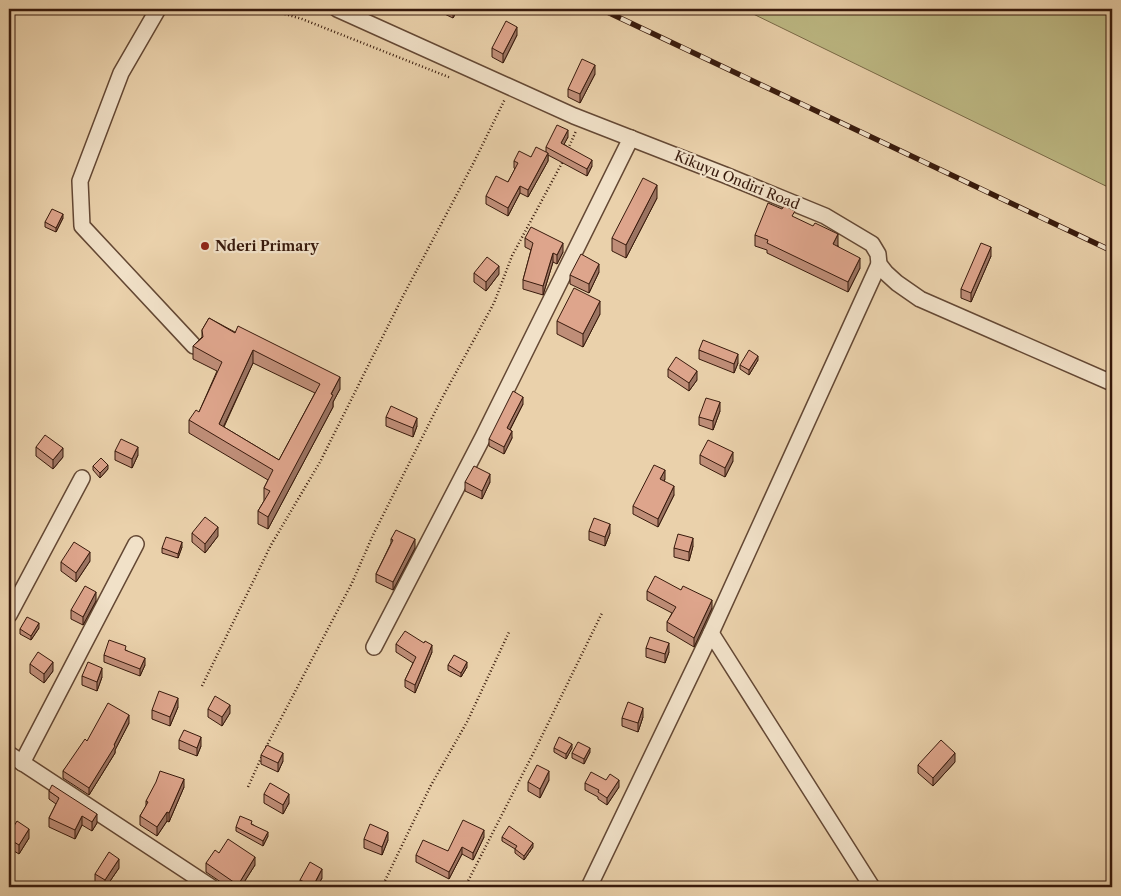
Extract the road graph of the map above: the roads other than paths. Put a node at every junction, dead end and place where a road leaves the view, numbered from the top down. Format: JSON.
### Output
{"nodes":[{"id":1,"x":158,"y":9,"type":"edge"},
{"id":2,"x":337,"y":9,"type":"edge"},
{"id":3,"x":631,"y":138,"type":"junction"},
{"id":4,"x":879,"y":264,"type":"junction"},
{"id":5,"x":194,"y":346,"type":"edge"},
{"id":6,"x":1112,"y":383,"type":"edge"},
{"id":7,"x":82,"y":478,"type":"dead end"},
{"id":8,"x":136,"y":544,"type":"dead end"},
{"id":9,"x":9,"y":615,"type":"edge"},
{"id":10,"x":710,"y":633,"type":"junction"},
{"id":11,"x":374,"y":647,"type":"dead end"},
{"id":12,"x":9,"y":754,"type":"edge"},
{"id":13,"x":22,"y":763,"type":"junction"},
{"id":14,"x":211,"y":887,"type":"edge"},
{"id":15,"x":588,"y":887,"type":"edge"},
{"id":16,"x":872,"y":887,"type":"edge"}],
"edges":[{"from":1,"to":5,"type":"street"},
{"from":2,"to":3,"type":"street","name":"Kikuyu Ondiri Road"},
{"from":3,"to":4,"type":"street","name":"Kikuyu Ondiri Road"},
{"from":3,"to":11,"type":"street"},
{"from":4,"to":6,"type":"street","name":"Kikuyu Ondiri Road"},
{"from":4,"to":10,"type":"street"},
{"from":7,"to":9,"type":"street"},
{"from":8,"to":13,"type":"street"},
{"from":10,"to":15,"type":"street"},
{"from":10,"to":16,"type":"street"},
{"from":12,"to":13,"type":"street"},
{"from":13,"to":14,"type":"street"}]}
